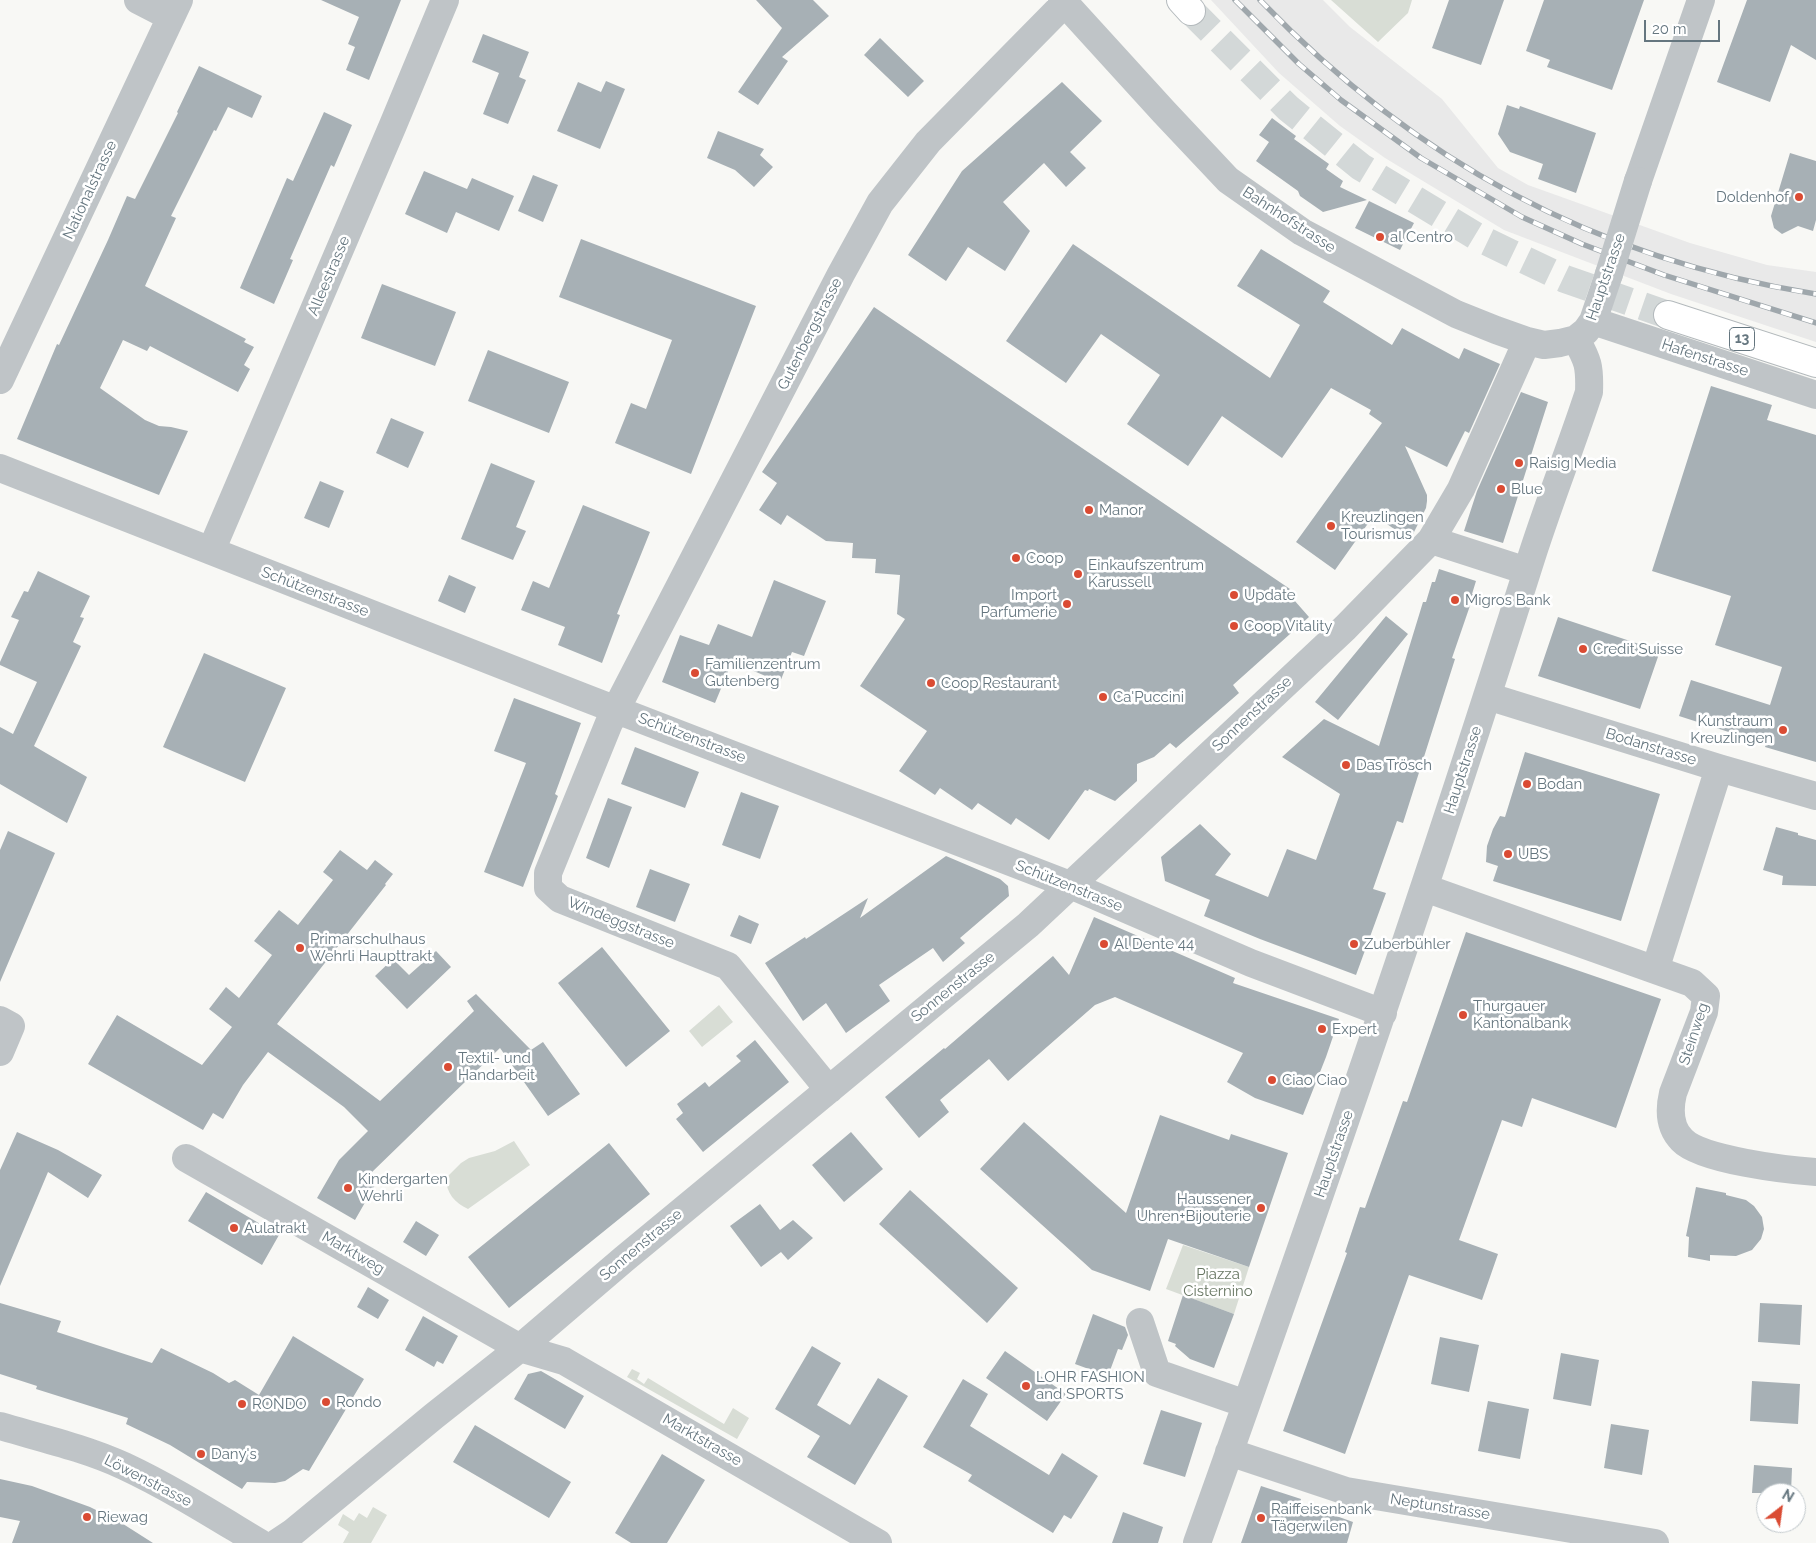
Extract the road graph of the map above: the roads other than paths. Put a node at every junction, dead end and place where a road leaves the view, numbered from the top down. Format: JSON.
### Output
{"nodes":[{"id":1,"x":138,"y":0,"type":"edge"},
{"id":2,"x":445,"y":0,"type":"edge"},
{"id":3,"x":1701,"y":0,"type":"edge"},
{"id":4,"x":1064,"y":2,"type":"edge"},
{"id":5,"x":175,"y":8,"type":"edge"},
{"id":6,"x":1668,"y":315,"type":"tunnel mouth"},
{"id":7,"x":1585,"y":330,"type":"junction"},
{"id":8,"x":1527,"y":341,"type":"junction"},
{"id":9,"x":1816,"y":363,"type":"edge"},
{"id":10,"x":0,"y":380,"type":"edge"},
{"id":11,"x":1816,"y":395,"type":"edge"},
{"id":12,"x":0,"y":468,"type":"edge"},
{"id":13,"x":1431,"y":540,"type":"junction"},
{"id":14,"x":211,"y":551,"type":"junction"},
{"id":15,"x":1527,"y":571,"type":"junction"},
{"id":16,"x":1486,"y":696,"type":"junction"},
{"id":17,"x":617,"y":709,"type":"junction"},
{"id":18,"x":1719,"y":768,"type":"junction"},
{"id":19,"x":1816,"y":796,"type":"edge"},
{"id":20,"x":1070,"y":885,"type":"junction"},
{"id":21,"x":1425,"y":888,"type":"junction"},
{"id":22,"x":1655,"y":970,"type":"junction"},
{"id":23,"x":1383,"y":1012,"type":"junction"},
{"id":24,"x":5,"y":1023,"type":"edge"},
{"id":25,"x":0,"y":1052,"type":"edge"},
{"id":26,"x":829,"y":1090,"type":"junction"},
{"id":27,"x":186,"y":1158,"type":"dead end"},
{"id":28,"x":1816,"y":1172,"type":"edge"},
{"id":29,"x":1140,"y":1322,"type":"dead end"},
{"id":30,"x":520,"y":1348,"type":"junction"},
{"id":31,"x":1246,"y":1404,"type":"junction"},
{"id":32,"x":0,"y":1426,"type":"edge"},
{"id":33,"x":1229,"y":1452,"type":"junction"},
{"id":34,"x":260,"y":1543,"type":"edge"},
{"id":35,"x":276,"y":1543,"type":"edge"},
{"id":36,"x":878,"y":1543,"type":"edge"},
{"id":37,"x":1197,"y":1543,"type":"edge"},
{"id":38,"x":1655,"y":1543,"type":"edge"}],
"edges":[{"from":1,"to":5,"type":"street"},
{"from":2,"to":14,"type":"street","name":"Alleestrasse"},
{"from":3,"to":7,"type":"street","name":"Hauptstrasse","bridge":true},
{"from":4,"to":8,"type":"street","name":"Bahnhofstrasse"},
{"from":4,"to":17,"type":"street","name":"Gutenbergstrasse"},
{"from":5,"to":10,"type":"street","name":"Nationalstrasse"},
{"from":6,"to":9,"type":"main road","name":"Hafenstrasse","number":"13"},
{"from":7,"to":8,"type":"street","name":"Bahnhofstrasse"},
{"from":7,"to":11,"type":"street","name":"Hafenstrasse"},
{"from":7,"to":15,"type":"street","name":"Hauptstrasse"},
{"from":8,"to":13,"type":"street","name":"Sonnenstrasse"},
{"from":12,"to":14,"type":"street","name":"Schützenstrasse"},
{"from":13,"to":15,"type":"street"},
{"from":13,"to":20,"type":"street","name":"Sonnenstrasse"},
{"from":14,"to":17,"type":"street","name":"Schützenstrasse"},
{"from":15,"to":16,"type":"street","name":"Hauptstrasse"},
{"from":16,"to":18,"type":"street","name":"Bodanstrasse"},
{"from":16,"to":21,"type":"street","name":"Hauptstrasse"},
{"from":17,"to":20,"type":"street","name":"Schützenstrasse"},
{"from":17,"to":26,"type":"street","name":"Windeggstrasse"},
{"from":18,"to":19,"type":"street","name":"Bodanstrasse"},
{"from":18,"to":22,"type":"street"},
{"from":20,"to":23,"type":"street","name":"Schützenstrasse"},
{"from":20,"to":26,"type":"street","name":"Sonnenstrasse"},
{"from":21,"to":22,"type":"street","name":"Steinweg"},
{"from":21,"to":23,"type":"street","name":"Hauptstrasse"},
{"from":22,"to":28,"type":"street","name":"Steinweg"},
{"from":23,"to":31,"type":"street","name":"Hauptstrasse"},
{"from":24,"to":25,"type":"street"},
{"from":26,"to":30,"type":"street","name":"Sonnenstrasse"},
{"from":27,"to":30,"type":"street","name":"Marktweg"},
{"from":29,"to":31,"type":"street"},
{"from":30,"to":35,"type":"street","name":"Sonnenstrasse"},
{"from":30,"to":36,"type":"street","name":"Marktstrasse"},
{"from":31,"to":33,"type":"street","name":"Hauptstrasse"},
{"from":32,"to":34,"type":"street","name":"Löwenstrasse"},
{"from":33,"to":37,"type":"street","name":"Hauptstrasse"},
{"from":33,"to":38,"type":"street","name":"Neptunstrasse"}]}
